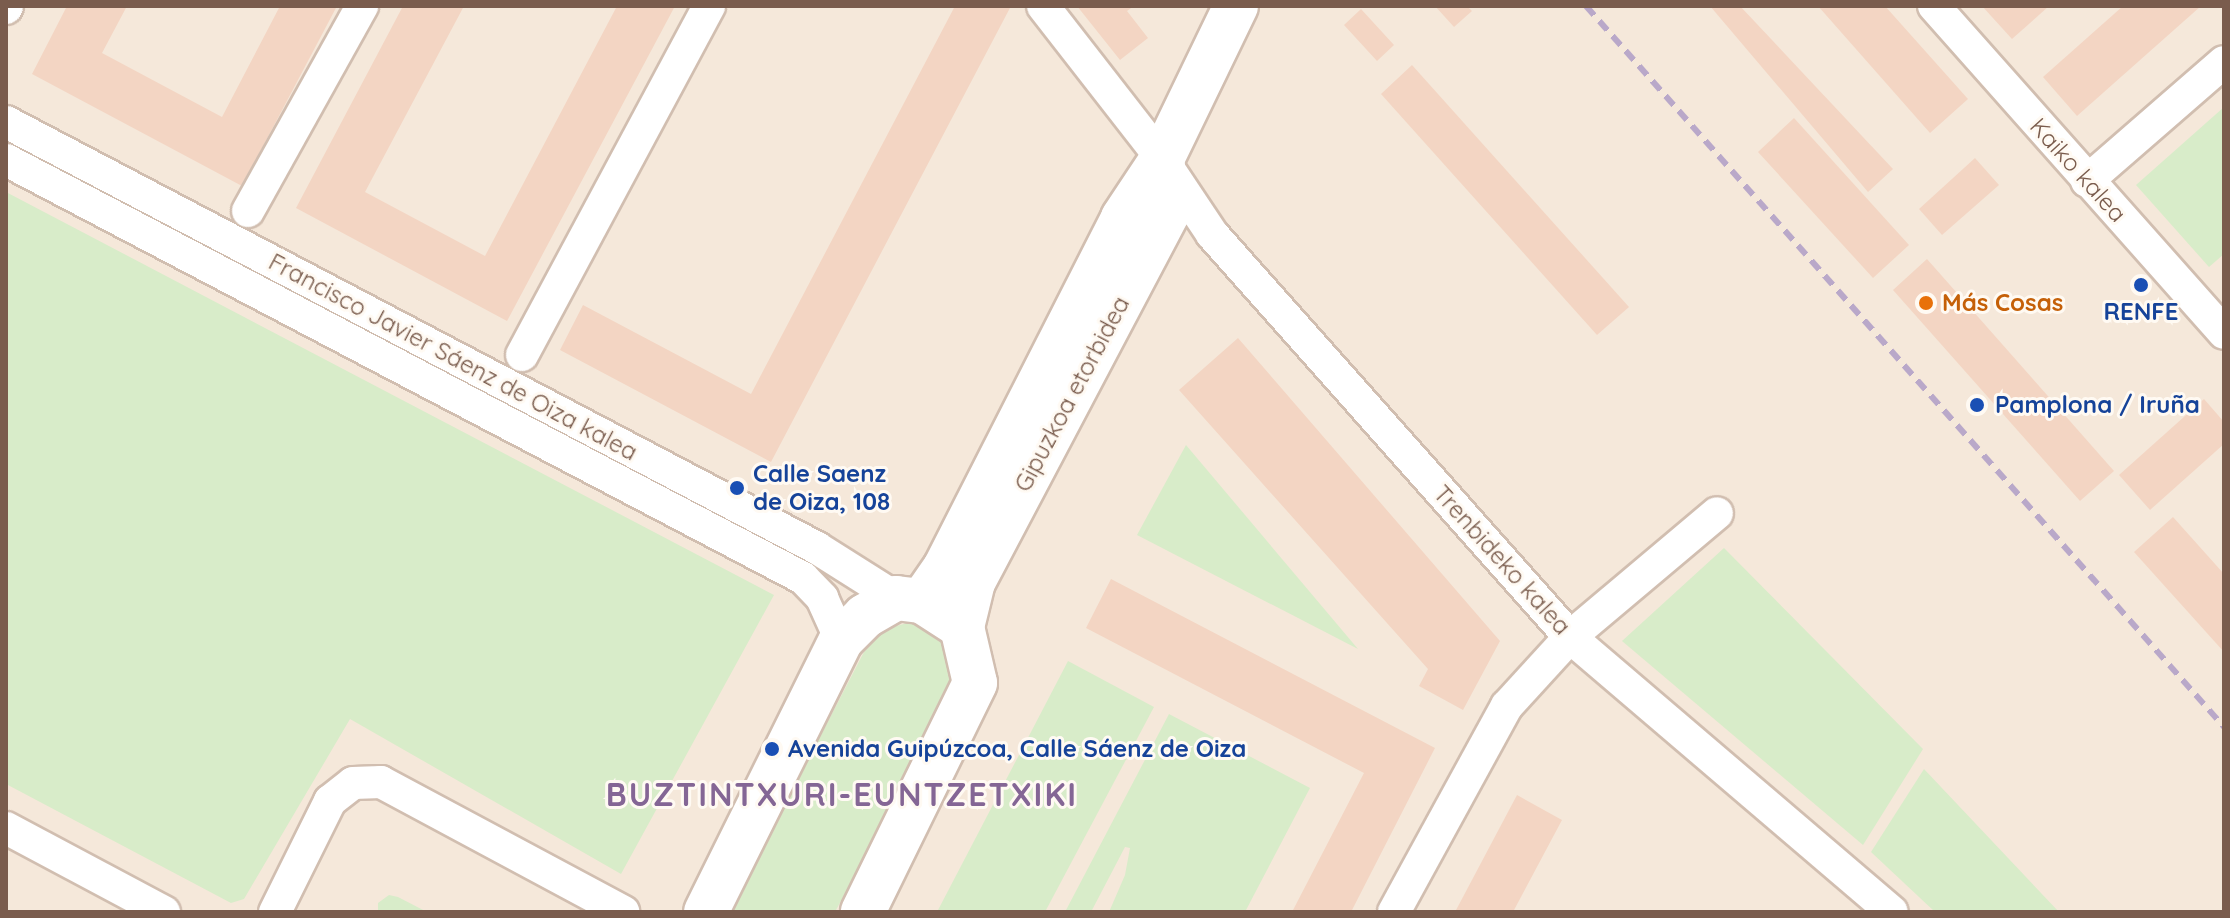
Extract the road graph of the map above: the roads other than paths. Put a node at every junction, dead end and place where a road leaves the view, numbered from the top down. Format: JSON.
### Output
{"nodes":[{"id":1,"x":362,"y":6,"type":"edge"},
{"id":2,"x":709,"y":6,"type":"edge"},
{"id":3,"x":1043,"y":6,"type":"edge"},
{"id":4,"x":1236,"y":6,"type":"edge"},
{"id":5,"x":1934,"y":6,"type":"edge"},
{"id":6,"x":2224,"y":62,"type":"edge"},
{"id":7,"x":6,"y":122,"type":"edge"},
{"id":8,"x":1162,"y":159,"type":"junction"},
{"id":9,"x":6,"y":160,"type":"edge"},
{"id":10,"x":2087,"y":181,"type":"junction"},
{"id":11,"x":248,"y":211,"type":"dead end"},
{"id":12,"x":2219,"y":317,"type":"edge"},
{"id":13,"x":522,"y":355,"type":"dead end"},
{"id":14,"x":1717,"y":513,"type":"dead end"},
{"id":15,"x":909,"y":599,"type":"junction"},
{"id":16,"x":962,"y":627,"type":"junction"},
{"id":17,"x":1570,"y":637,"type":"junction"},
{"id":18,"x":841,"y":640,"type":"junction"},
{"id":19,"x":6,"y":828,"type":"edge"},
{"id":20,"x":164,"y":912,"type":"edge"},
{"id":21,"x":275,"y":912,"type":"edge"},
{"id":22,"x":623,"y":912,"type":"edge"},
{"id":23,"x":706,"y":912,"type":"edge"},
{"id":24,"x":863,"y":912,"type":"edge"},
{"id":25,"x":1394,"y":912,"type":"edge"},
{"id":26,"x":1892,"y":912,"type":"edge"}],
"edges":[{"from":1,"to":11,"type":"street"},
{"from":2,"to":13,"type":"street"},
{"from":3,"to":8,"type":"street","name":"Trenbideko kalea"},
{"from":4,"to":8,"type":"main road","name":"Gipuzkoa etorbidea"},
{"from":5,"to":10,"type":"street","name":"Kaiko kalea"},
{"from":6,"to":10,"type":"street"},
{"from":7,"to":15,"type":"street","name":"Francisco Javier Sáenz de Oiza kalea"},
{"from":8,"to":15,"type":"main road","name":"Gipuzkoa etorbidea"},
{"from":8,"to":16,"type":"main road","name":"Gipuzkoa etorbidea"},
{"from":8,"to":17,"type":"street","name":"Trenbideko kalea"},
{"from":9,"to":18,"type":"street","name":"Francisco Javier Sáenz de Oiza kalea"},
{"from":10,"to":12,"type":"street","name":"Kaiko kalea"},
{"from":14,"to":17,"type":"street"},
{"from":15,"to":16,"type":"main road"},
{"from":15,"to":18,"type":"main road"},
{"from":16,"to":24,"type":"main road"},
{"from":17,"to":25,"type":"street"},
{"from":17,"to":26,"type":"street","name":"Trenbideko kalea"},
{"from":18,"to":23,"type":"main road"},
{"from":19,"to":20,"type":"street"},
{"from":21,"to":22,"type":"street"}]}
